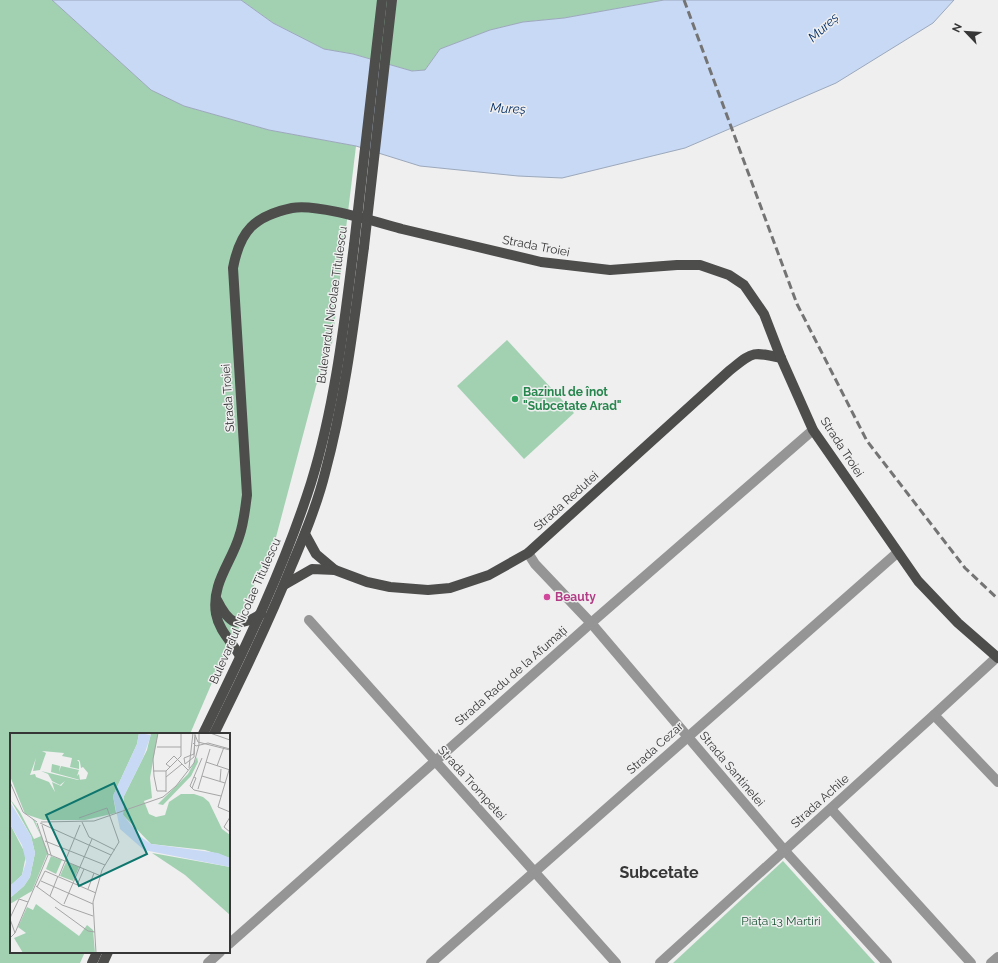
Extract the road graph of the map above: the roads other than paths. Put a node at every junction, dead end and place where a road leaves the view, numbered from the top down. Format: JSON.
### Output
{"nodes":[{"id":1,"x":382,"y":0,"type":"edge"},
{"id":2,"x":392,"y":0,"type":"edge"},
{"id":3,"x":359,"y":246,"type":"junction"},
{"id":4,"x":781,"y":358,"type":"junction"},
{"id":5,"x":812,"y":430,"type":"junction"},
{"id":6,"x":304,"y":534,"type":"junction"},
{"id":7,"x":528,"y":553,"type":"junction"},
{"id":8,"x":897,"y":553,"type":"junction"},
{"id":9,"x":335,"y":570,"type":"junction"},
{"id":10,"x":284,"y":585,"type":"junction"},
{"id":11,"x":215,"y":596,"type":"junction"},
{"id":12,"x":261,"y":614,"type":"junction"},
{"id":13,"x":309,"y":620,"type":"dead end"},
{"id":14,"x":591,"y":623,"type":"junction"},
{"id":15,"x":240,"y":656,"type":"junction"},
{"id":16,"x":997,"y":658,"type":"edge"},
{"id":17,"x":934,"y":716,"type":"junction"},
{"id":18,"x":203,"y":733,"type":"edge"},
{"id":19,"x":214,"y":733,"type":"edge"},
{"id":20,"x":688,"y":737,"type":"junction"},
{"id":21,"x":435,"y":761,"type":"junction"},
{"id":22,"x":998,"y":782,"type":"edge"},
{"id":23,"x":831,"y":809,"type":"junction"},
{"id":24,"x":784,"y":851,"type":"junction"},
{"id":25,"x":536,"y":872,"type":"junction"},
{"id":26,"x":230,"y":943,"type":"edge"},
{"id":27,"x":97,"y":953,"type":"edge"},
{"id":28,"x":108,"y":953,"type":"edge"},
{"id":29,"x":219,"y":953,"type":"edge"},
{"id":30,"x":998,"y":956,"type":"edge"},
{"id":31,"x":92,"y":963,"type":"edge"},
{"id":32,"x":103,"y":963,"type":"edge"},
{"id":33,"x":208,"y":963,"type":"edge"},
{"id":34,"x":431,"y":963,"type":"edge"},
{"id":35,"x":616,"y":963,"type":"edge"},
{"id":36,"x":660,"y":963,"type":"edge"},
{"id":37,"x":887,"y":963,"type":"edge"},
{"id":38,"x":971,"y":963,"type":"edge"},
{"id":39,"x":991,"y":963,"type":"edge"}],
"edges":[{"from":1,"to":3,"type":"main road","name":"Bulevardul Nicolae Titulescu","bridge":true},
{"from":2,"to":3,"type":"main road","name":"Bulevardul Nicolae Titulescu","bridge":true},
{"from":3,"to":6,"type":"main road","name":"Bulevardul Nicolae Titulescu"},
{"from":3,"to":12,"type":"main road","name":"Bulevardul Nicolae Titulescu"},
{"from":4,"to":5,"type":"main road","name":"Strada Troiei"},
{"from":4,"to":7,"type":"main road","name":"Strada Redutei"},
{"from":4,"to":11,"type":"main road","name":"Strada Troiei"},
{"from":5,"to":8,"type":"main road","name":"Strada Troiei"},
{"from":5,"to":14,"type":"street","name":"Strada Radu de la Afumați"},
{"from":6,"to":9,"type":"main road"},
{"from":6,"to":10,"type":"main road","name":"Bulevardul Nicolae Titulescu"},
{"from":7,"to":9,"type":"main road","name":"Strada Redutei"},
{"from":7,"to":14,"type":"street","name":"Strada Santinelei"},
{"from":8,"to":16,"type":"main road","name":"Strada Troiei"},
{"from":8,"to":20,"type":"street","name":"Strada Cezar"},
{"from":9,"to":10,"type":"main road"},
{"from":10,"to":19,"type":"main road","name":"Bulevardul Nicolae Titulescu"},
{"from":11,"to":12,"type":"main road"},
{"from":11,"to":15,"type":"main road","name":"Strada Troiei"},
{"from":12,"to":15,"type":"main road","name":"Bulevardul Nicolae Titulescu"},
{"from":13,"to":21,"type":"street","name":"Strada Trompetei"},
{"from":14,"to":20,"type":"street","name":"Strada Santinelei"},
{"from":14,"to":21,"type":"street","name":"Strada Radu de la Afumați"},
{"from":15,"to":18,"type":"main road","name":"Bulevardul Nicolae Titulescu"},
{"from":16,"to":17,"type":"street","name":"Strada Achile"},
{"from":17,"to":22,"type":"street"},
{"from":17,"to":23,"type":"street","name":"Strada Achile"},
{"from":20,"to":24,"type":"street","name":"Strada Santinelei"},
{"from":20,"to":25,"type":"street","name":"Strada Cezar"},
{"from":21,"to":25,"type":"street","name":"Strada Trompetei"},
{"from":21,"to":26,"type":"street","name":"Strada Radu de la Afumați"},
{"from":23,"to":24,"type":"street","name":"Strada Achile"},
{"from":23,"to":38,"type":"street"},
{"from":24,"to":36,"type":"street","name":"Strada Achile"},
{"from":24,"to":37,"type":"street","name":"Strada Santinelei"},
{"from":25,"to":34,"type":"street","name":"Strada Cezar"},
{"from":25,"to":35,"type":"street","name":"Strada Trompetei"},
{"from":27,"to":31,"type":"main road"},
{"from":28,"to":32,"type":"main road"},
{"from":29,"to":33,"type":"street"},
{"from":30,"to":39,"type":"street"}]}
